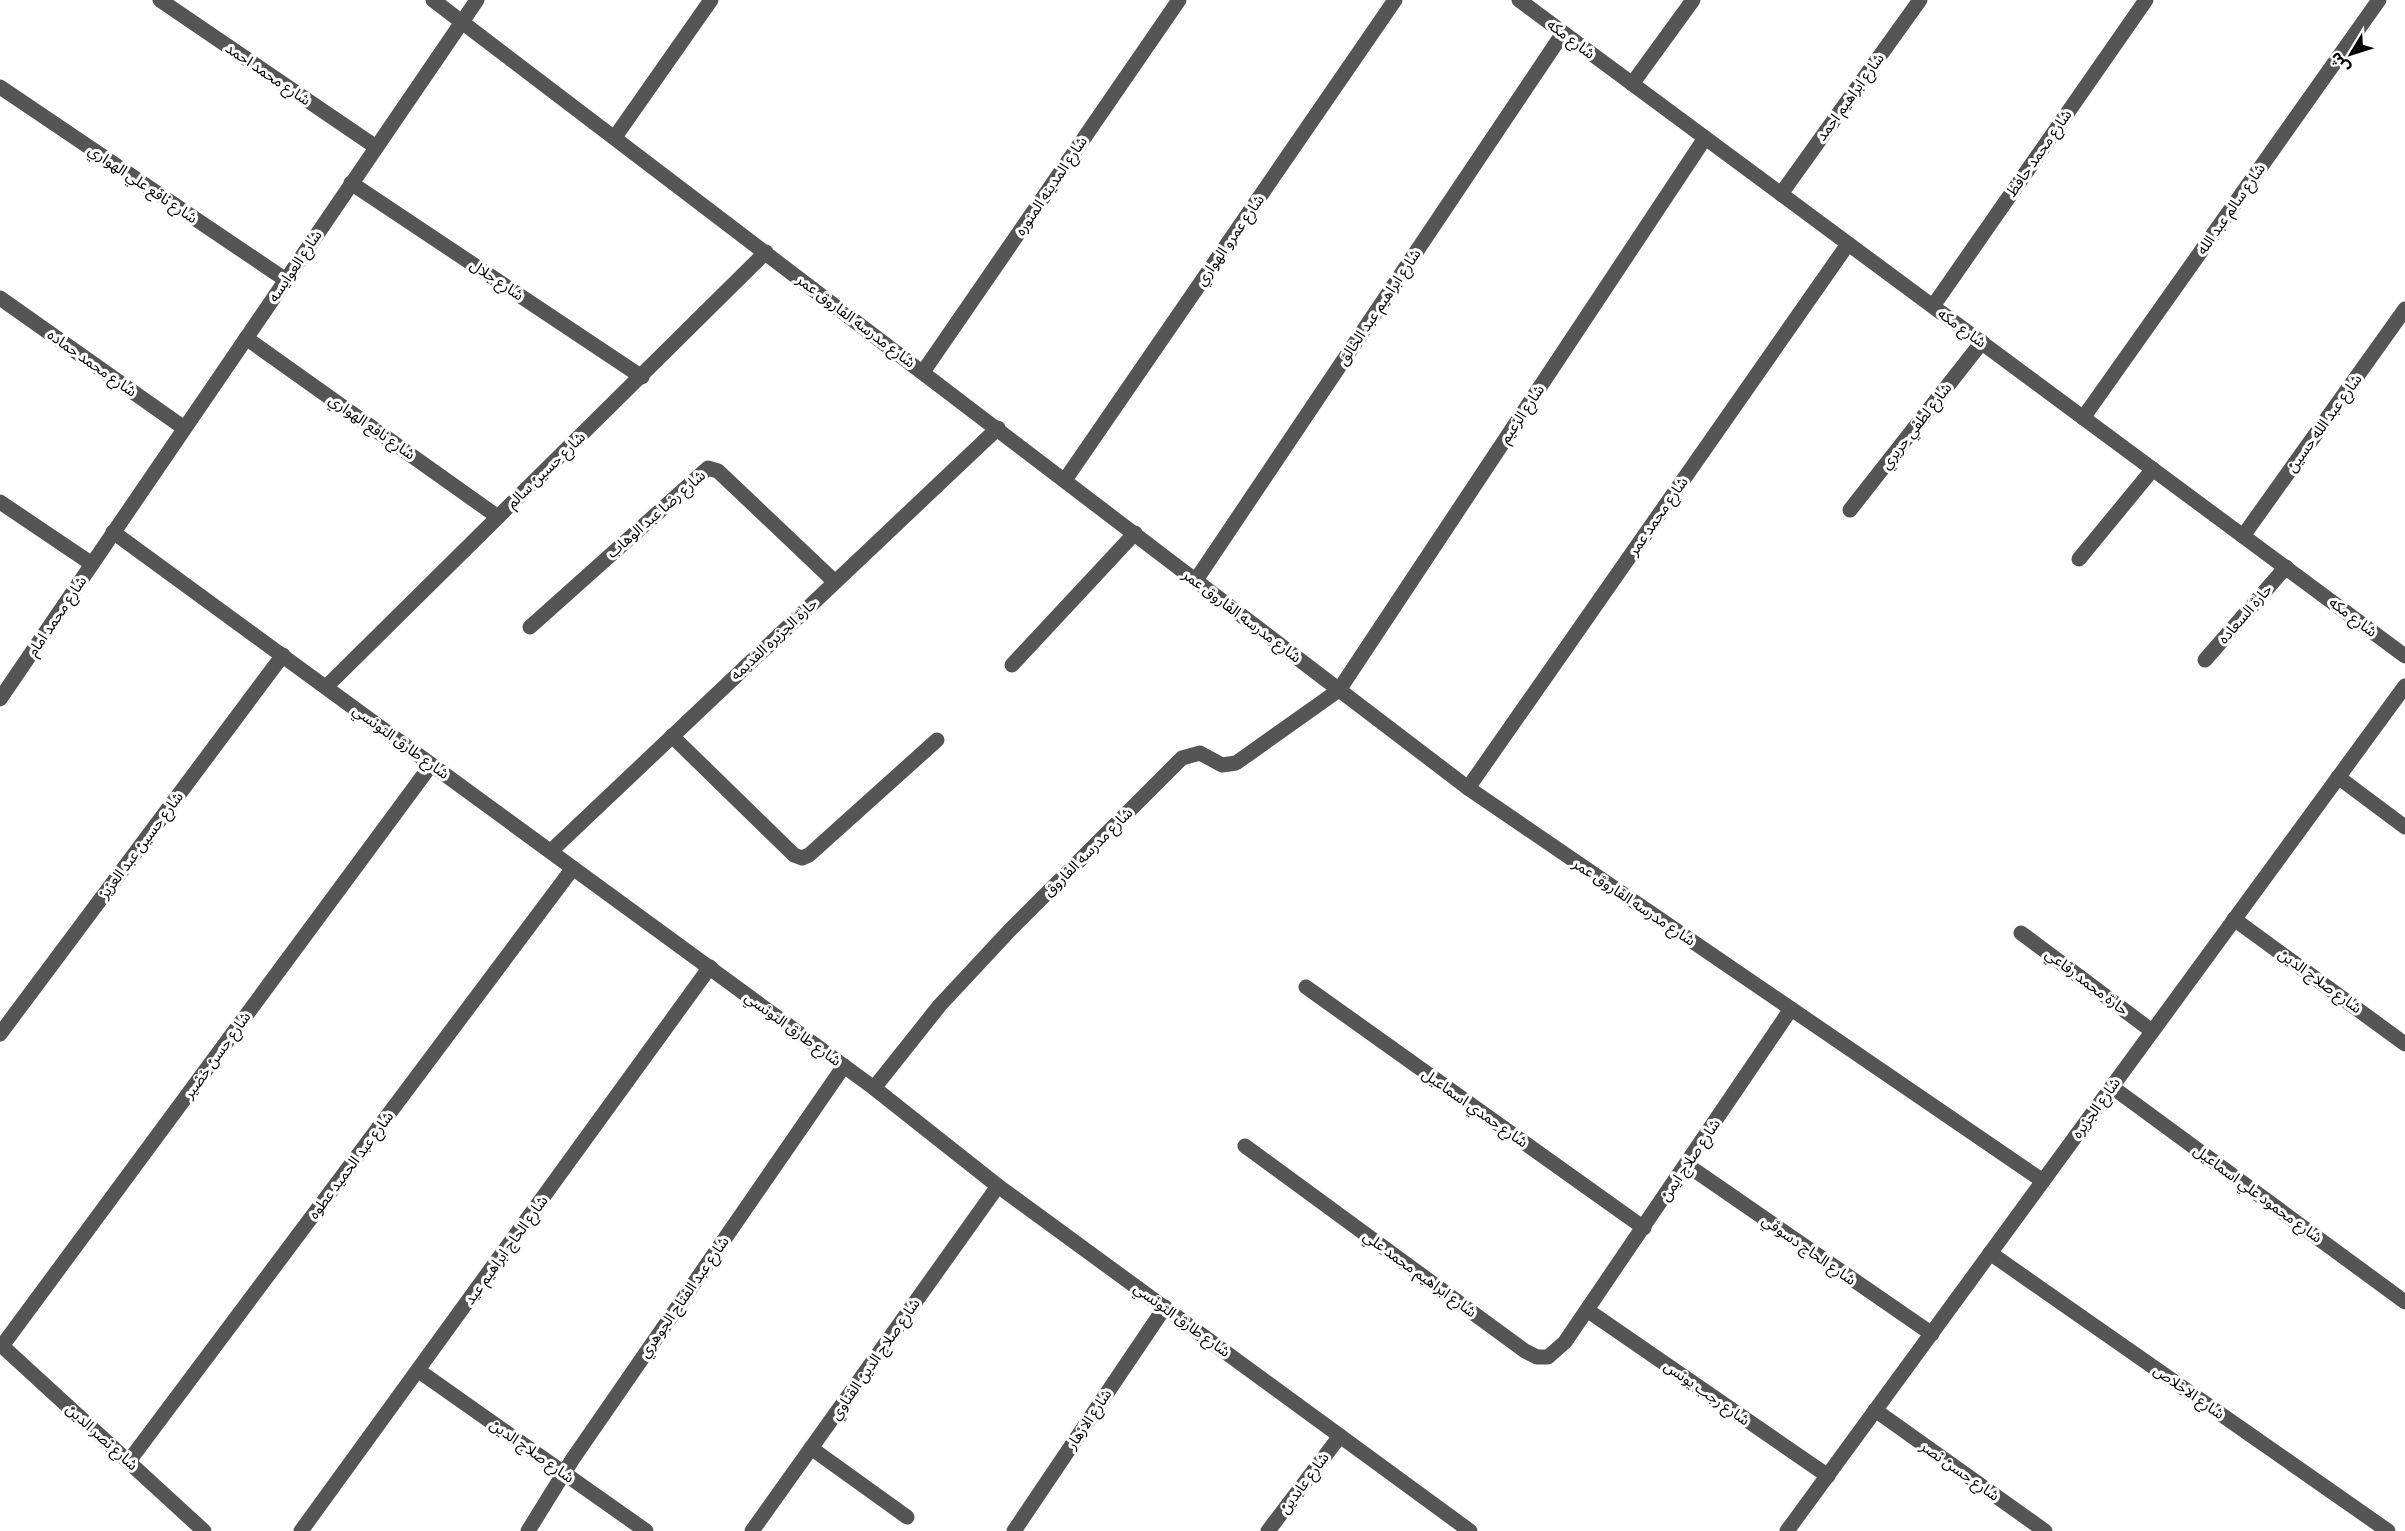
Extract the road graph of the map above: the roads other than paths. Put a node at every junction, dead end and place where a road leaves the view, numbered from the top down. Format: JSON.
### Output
{"nodes":[{"id":1,"x":160,"y":0,"type":"edge"},
{"id":2,"x":433,"y":0,"type":"edge"},
{"id":3,"x":477,"y":0,"type":"edge"},
{"id":4,"x":711,"y":0,"type":"edge"},
{"id":5,"x":1179,"y":0,"type":"edge"},
{"id":6,"x":1395,"y":0,"type":"edge"},
{"id":7,"x":1519,"y":0,"type":"edge"},
{"id":8,"x":1693,"y":0,"type":"edge"},
{"id":9,"x":1920,"y":0,"type":"edge"},
{"id":10,"x":2146,"y":0,"type":"edge"},
{"id":11,"x":2379,"y":0,"type":"edge"},
{"id":12,"x":463,"y":20,"type":"junction"},
{"id":13,"x":1563,"y":33,"type":"junction"},
{"id":14,"x":1632,"y":84,"type":"junction"},
{"id":15,"x":0,"y":87,"type":"edge"},
{"id":16,"x":615,"y":137,"type":"junction"},
{"id":17,"x":1705,"y":138,"type":"junction"},
{"id":18,"x":376,"y":147,"type":"junction"},
{"id":19,"x":351,"y":183,"type":"junction"},
{"id":20,"x":1781,"y":194,"type":"junction"},
{"id":21,"x":1848,"y":243,"type":"junction"},
{"id":22,"x":766,"y":252,"type":"junction"},
{"id":23,"x":285,"y":280,"type":"junction"},
{"id":24,"x":0,"y":298,"type":"edge"},
{"id":25,"x":1933,"y":306,"type":"junction"},
{"id":26,"x":2405,"y":309,"type":"edge"},
{"id":27,"x":246,"y":338,"type":"junction"},
{"id":28,"x":1982,"y":342,"type":"junction"},
{"id":29,"x":923,"y":372,"type":"junction"},
{"id":30,"x":642,"y":377,"type":"junction"},
{"id":31,"x":2083,"y":418,"type":"junction"},
{"id":32,"x":184,"y":428,"type":"junction"},
{"id":33,"x":998,"y":428,"type":"junction"},
{"id":34,"x":2153,"y":469,"type":"junction"},
{"id":35,"x":1065,"y":480,"type":"junction"},
{"id":36,"x":0,"y":502,"type":"edge"},
{"id":37,"x":1850,"y":510,"type":"dead end"},
{"id":38,"x":498,"y":517,"type":"junction"},
{"id":39,"x":113,"y":532,"type":"junction"},
{"id":40,"x":1134,"y":533,"type":"junction"},
{"id":41,"x":2243,"y":536,"type":"junction"},
{"id":42,"x":2079,"y":558,"type":"dead end"},
{"id":43,"x":92,"y":564,"type":"junction"},
{"id":44,"x":2286,"y":567,"type":"junction"},
{"id":45,"x":1196,"y":580,"type":"junction"},
{"id":46,"x":835,"y":582,"type":"junction"},
{"id":47,"x":530,"y":627,"type":"dead end"},
{"id":48,"x":283,"y":656,"type":"junction"},
{"id":49,"x":2405,"y":656,"type":"edge"},
{"id":50,"x":2205,"y":660,"type":"dead end"},
{"id":51,"x":1012,"y":665,"type":"dead end"},
{"id":52,"x":2405,"y":686,"type":"edge"},
{"id":53,"x":326,"y":687,"type":"junction"},
{"id":54,"x":1339,"y":690,"type":"junction"},
{"id":55,"x":0,"y":699,"type":"edge"},
{"id":56,"x":672,"y":736,"type":"junction"},
{"id":57,"x":937,"y":740,"type":"dead end"},
{"id":58,"x":431,"y":765,"type":"junction"},
{"id":59,"x":2338,"y":777,"type":"junction"},
{"id":60,"x":1468,"y":788,"type":"junction"},
{"id":61,"x":2405,"y":827,"type":"edge"},
{"id":62,"x":551,"y":851,"type":"junction"},
{"id":63,"x":573,"y":868,"type":"junction"},
{"id":64,"x":2234,"y":919,"type":"junction"},
{"id":65,"x":2021,"y":933,"type":"dead end"},
{"id":66,"x":710,"y":968,"type":"junction"},
{"id":67,"x":1306,"y":987,"type":"dead end"},
{"id":68,"x":1791,"y":1009,"type":"junction"},
{"id":69,"x":2152,"y":1031,"type":"junction"},
{"id":70,"x":0,"y":1034,"type":"edge"},
{"id":71,"x":2405,"y":1044,"type":"edge"},
{"id":72,"x":844,"y":1066,"type":"junction"},
{"id":73,"x":2112,"y":1087,"type":"junction"},
{"id":74,"x":874,"y":1088,"type":"junction"},
{"id":75,"x":1245,"y":1146,"type":"dead end"},
{"id":76,"x":1687,"y":1165,"type":"junction"},
{"id":77,"x":2043,"y":1181,"type":"junction"},
{"id":78,"x":998,"y":1186,"type":"junction"},
{"id":79,"x":1644,"y":1228,"type":"junction"},
{"id":80,"x":1990,"y":1253,"type":"junction"},
{"id":81,"x":2405,"y":1302,"type":"edge"},
{"id":82,"x":1164,"y":1307,"type":"junction"},
{"id":83,"x":1587,"y":1310,"type":"junction"},
{"id":84,"x":1932,"y":1334,"type":"junction"},
{"id":85,"x":1,"y":1345,"type":"edge"},
{"id":86,"x":419,"y":1371,"type":"junction"},
{"id":87,"x":1875,"y":1410,"type":"junction"},
{"id":88,"x":1340,"y":1436,"type":"junction"},
{"id":89,"x":811,"y":1448,"type":"junction"},
{"id":90,"x":129,"y":1461,"type":"junction"},
{"id":91,"x":563,"y":1473,"type":"junction"},
{"id":92,"x":1828,"y":1476,"type":"junction"},
{"id":93,"x":907,"y":1517,"type":"dead end"},
{"id":94,"x":204,"y":1531,"type":"edge"},
{"id":95,"x":302,"y":1531,"type":"edge"},
{"id":96,"x":528,"y":1531,"type":"edge"},
{"id":97,"x":646,"y":1531,"type":"edge"},
{"id":98,"x":752,"y":1531,"type":"edge"},
{"id":99,"x":1014,"y":1531,"type":"edge"},
{"id":100,"x":1268,"y":1531,"type":"edge"},
{"id":101,"x":1470,"y":1531,"type":"edge"},
{"id":102,"x":1787,"y":1531,"type":"edge"},
{"id":103,"x":2045,"y":1531,"type":"edge"},
{"id":104,"x":2388,"y":1531,"type":"edge"}],
"edges":[{"from":1,"to":18,"type":"street","name":"شارع محمد احمد"},
{"from":2,"to":12,"type":"street","name":"شارع مدرسه الفاروق عمر"},
{"from":3,"to":12,"type":"street","name":"شارع العوايسه"},
{"from":4,"to":16,"type":"street"},
{"from":5,"to":29,"type":"street","name":"شارع المدينه المنوره"},
{"from":6,"to":35,"type":"street","name":"شارع عمرو الهواري"},
{"from":7,"to":13,"type":"street","name":"شارع مكه"},
{"from":8,"to":14,"type":"street"},
{"from":9,"to":20,"type":"street","name":"شارع ابراهيم احمد"},
{"from":10,"to":25,"type":"street","name":"شارع محمد حافظ"},
{"from":11,"to":31,"type":"street","name":"شارع سالم عبد الله"},
{"from":12,"to":16,"type":"street","name":"شارع مدرسه الفاروق عمر"},
{"from":12,"to":18,"type":"street","name":"شارع العوايسه"},
{"from":13,"to":14,"type":"street","name":"شارع مكه"},
{"from":13,"to":45,"type":"street","name":"شارع ابراهيم عبد الخالق"},
{"from":14,"to":17,"type":"street","name":"شارع مكه"},
{"from":15,"to":23,"type":"street","name":"شارع نافع علي الهواري"},
{"from":16,"to":22,"type":"street","name":"شارع مدرسه الفاروق عمر"},
{"from":17,"to":20,"type":"street","name":"شارع مكه"},
{"from":17,"to":54,"type":"street","name":"شارع الزعيم"},
{"from":18,"to":19,"type":"street","name":"شارع العوايسه"},
{"from":19,"to":23,"type":"street","name":"شارع العوايسه"},
{"from":19,"to":30,"type":"street","name":"شارع جلال"},
{"from":20,"to":21,"type":"street","name":"شارع مكه"},
{"from":21,"to":25,"type":"street","name":"شارع مكه"},
{"from":21,"to":60,"type":"street","name":"شارع محمد عمر"},
{"from":22,"to":29,"type":"street","name":"شارع مدرسه الفاروق عمر"},
{"from":22,"to":30,"type":"street","name":"شارع حسين سالم"},
{"from":23,"to":27,"type":"street","name":"شارع العوايسه"},
{"from":24,"to":32,"type":"street","name":"شارع محمد حماده"},
{"from":25,"to":28,"type":"street","name":"شارع مكه"},
{"from":26,"to":41,"type":"street","name":"شارع عبد الله حسين"},
{"from":27,"to":32,"type":"street","name":"شارع العوايسه"},
{"from":27,"to":38,"type":"street","name":"شارع نافع الهواري"},
{"from":28,"to":31,"type":"street","name":"شارع مكه"},
{"from":28,"to":37,"type":"street","name":"شارع لطفي حريري"},
{"from":29,"to":33,"type":"street","name":"شارع مدرسه الفاروق عمر"},
{"from":30,"to":38,"type":"street","name":"شارع حسين سالم"},
{"from":31,"to":34,"type":"street","name":"شارع مكه"},
{"from":32,"to":39,"type":"street","name":"شارع العوايسه"},
{"from":33,"to":35,"type":"street","name":"شارع مدرسه الفاروق عمر"},
{"from":33,"to":46,"type":"street","name":"حارة الجزيره القديمه"},
{"from":34,"to":41,"type":"street","name":"شارع مكه"},
{"from":34,"to":42,"type":"street"},
{"from":35,"to":40,"type":"street","name":"شارع مدرسه الفاروق عمر"},
{"from":36,"to":43,"type":"street"},
{"from":38,"to":53,"type":"street","name":"شارع حسين سالم"},
{"from":39,"to":43,"type":"street","name":"شارع محمد امام"},
{"from":39,"to":48,"type":"street","name":"شارع طارق التونسي"},
{"from":40,"to":45,"type":"street","name":"شارع مدرسه الفاروق عمر"},
{"from":40,"to":51,"type":"street"},
{"from":41,"to":44,"type":"street","name":"شارع مكه"},
{"from":43,"to":55,"type":"street","name":"شارع محمد امام"},
{"from":44,"to":49,"type":"street","name":"شارع مكه"},
{"from":44,"to":50,"type":"street","name":"حارة السعاده"},
{"from":45,"to":54,"type":"street","name":"شارع مدرسه الفاروق عمر"},
{"from":46,"to":47,"type":"street","name":"شارع رضا عبد الوهاب"},
{"from":46,"to":56,"type":"street","name":"حارة الجزيره القديمه"},
{"from":48,"to":53,"type":"street","name":"شارع طارق التونسي"},
{"from":48,"to":70,"type":"street","name":"شارع حسين عبد العزيز"},
{"from":52,"to":59,"type":"street","name":"شارع الجزيره"},
{"from":53,"to":58,"type":"street","name":"شارع طارق التونسي"},
{"from":54,"to":60,"type":"street","name":"شارع مدرسه الفاروق عمر"},
{"from":54,"to":74,"type":"street","name":"شارع مدرسه الفاروق"},
{"from":56,"to":57,"type":"street"},
{"from":56,"to":62,"type":"street","name":"حارة الجزيره القديمه"},
{"from":58,"to":62,"type":"street","name":"شارع طارق التونسي"},
{"from":58,"to":85,"type":"street","name":"شارع حسن خضير"},
{"from":59,"to":61,"type":"street"},
{"from":59,"to":64,"type":"street","name":"شارع الجزيره"},
{"from":60,"to":68,"type":"street","name":"شارع مدرسه الفاروق عمر"},
{"from":62,"to":63,"type":"street","name":"شارع طارق التونسي"},
{"from":63,"to":66,"type":"street","name":"شارع طارق التونسي"},
{"from":63,"to":90,"type":"street","name":"شارع عبد الحميد عطوه"},
{"from":64,"to":69,"type":"street","name":"شارع الجزيره"},
{"from":64,"to":71,"type":"street","name":"شارع صلاح الدين"},
{"from":65,"to":69,"type":"street","name":"حارة محمد رفاعي"},
{"from":66,"to":72,"type":"street","name":"شارع طارق التونسي"},
{"from":66,"to":86,"type":"street","name":"شارع الحاج ابراهيم عيد"},
{"from":67,"to":79,"type":"street","name":"شارع حمدي اسماعيل"},
{"from":68,"to":76,"type":"street","name":"شارع صلاح ايمن"},
{"from":68,"to":77,"type":"street","name":"شارع مدرسه الفاروق عمر"},
{"from":69,"to":73,"type":"street","name":"شارع الجزيره"},
{"from":72,"to":74,"type":"street","name":"شارع طارق التونسي"},
{"from":72,"to":91,"type":"street","name":"شارع عبد الفتاح الجوهري"},
{"from":73,"to":77,"type":"street","name":"شارع الجزيره"},
{"from":73,"to":81,"type":"street","name":"شارع محمود علي اسماعيل"},
{"from":74,"to":78,"type":"street","name":"شارع طارق التونسي"},
{"from":75,"to":83,"type":"street","name":"شارع ابراهيم محمد علي"},
{"from":76,"to":79,"type":"street","name":"شارع صلاح ايمن"},
{"from":76,"to":84,"type":"street","name":"شارع الحاج دسوقي"},
{"from":77,"to":80,"type":"street","name":"شارع الجزيره"},
{"from":78,"to":82,"type":"street","name":"شارع طارق التونسي"},
{"from":78,"to":89,"type":"street","name":"شارع صلاح الدين القناوي"},
{"from":79,"to":83,"type":"street","name":"شارع صلاح ايمن"},
{"from":80,"to":84,"type":"street","name":"شارع الجزيره"},
{"from":80,"to":104,"type":"street","name":"شارع الاخلاص"},
{"from":82,"to":88,"type":"street","name":"شارع طارق التونسي"},
{"from":82,"to":99,"type":"street","name":"شارع الازهار"},
{"from":83,"to":92,"type":"street","name":"شارع رجب يونس"},
{"from":84,"to":87,"type":"street","name":"شارع الجزيره"},
{"from":85,"to":90,"type":"street","name":"شارع نصر الدين"},
{"from":86,"to":91,"type":"street","name":"شارع صلاح الدين"},
{"from":86,"to":95,"type":"street","name":"شارع الحاج ابراهيم عيد"},
{"from":87,"to":92,"type":"street","name":"شارع الجزيره"},
{"from":87,"to":103,"type":"street","name":"شارع حسن نصر"},
{"from":88,"to":100,"type":"street","name":"شارع عابدين"},
{"from":88,"to":101,"type":"street","name":"شارع طارق التونسي"},
{"from":89,"to":93,"type":"street"},
{"from":89,"to":98,"type":"street","name":"شارع صلاح الدين القناوي"},
{"from":90,"to":94,"type":"street","name":"شارع نصر الدين"},
{"from":91,"to":96,"type":"street","name":"شارع عبد الفتاح الجوهري"},
{"from":91,"to":97,"type":"street","name":"شارع صلاح الدين"},
{"from":92,"to":102,"type":"street","name":"شارع الجزيره"}]}
